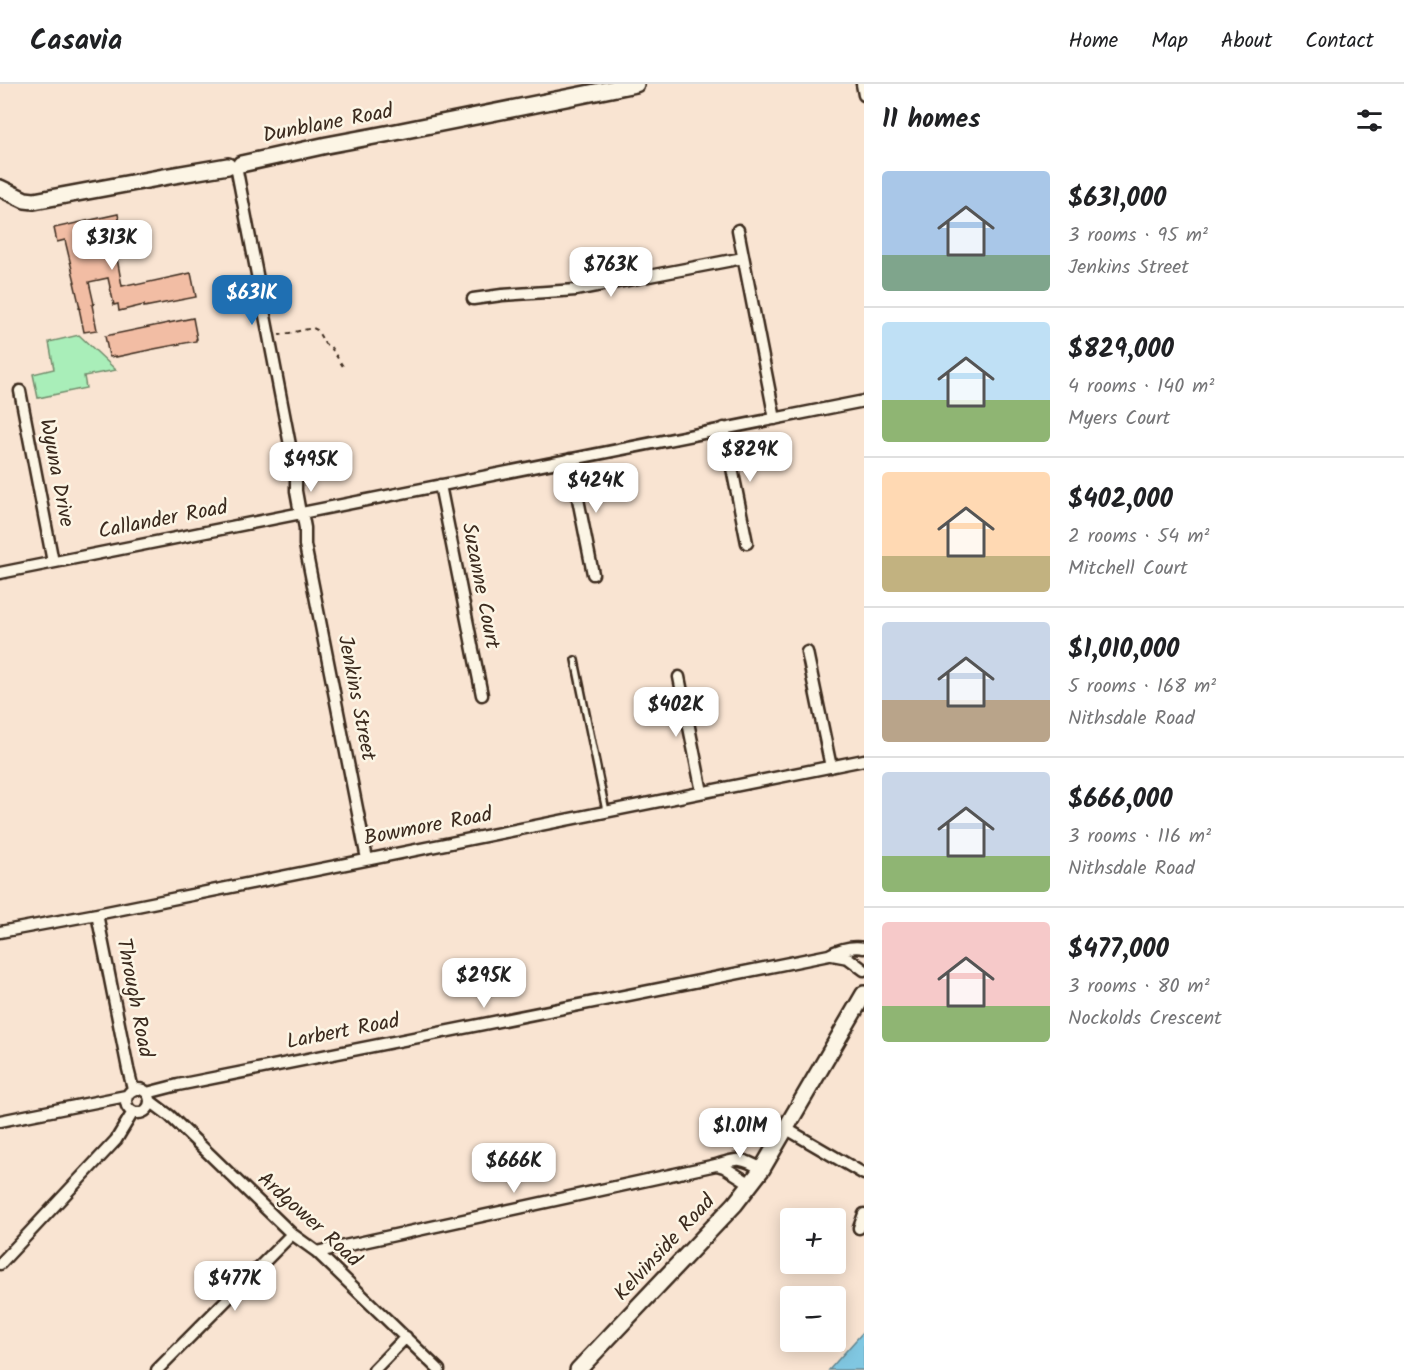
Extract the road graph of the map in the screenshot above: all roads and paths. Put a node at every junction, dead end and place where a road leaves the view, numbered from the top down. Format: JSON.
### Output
{"nodes":[{"id":1,"x":636,"y":84,"type":"edge"},
{"id":2,"x":862,"y":84,"type":"edge"},
{"id":3,"x":581,"y":89,"type":"edge"},
{"id":4,"x":864,"y":95,"type":"edge"},
{"id":5,"x":235,"y":167,"type":"junction"},
{"id":6,"x":0,"y":188,"type":"edge"},
{"id":7,"x":738,"y":230,"type":"dead end"},
{"id":8,"x":743,"y":258,"type":"junction"},
{"id":9,"x":472,"y":298,"type":"dead end"},
{"id":10,"x":268,"y":332,"type":"junction"},
{"id":11,"x":344,"y":368,"type":"dead end"},
{"id":12,"x":20,"y":391,"type":"dead end"},
{"id":13,"x":864,"y":401,"type":"edge"},
{"id":14,"x":775,"y":419,"type":"junction"},
{"id":15,"x":724,"y":428,"type":"junction"},
{"id":16,"x":570,"y":459,"type":"junction"},
{"id":17,"x":440,"y":485,"type":"junction"},
{"id":18,"x":301,"y":512,"type":"junction"},
{"id":19,"x":747,"y":543,"type":"dead end"},
{"id":20,"x":53,"y":562,"type":"junction"},
{"id":21,"x":0,"y":573,"type":"edge"},
{"id":22,"x":593,"y":574,"type":"dead end"},
{"id":23,"x":807,"y":652,"type":"dead end"},
{"id":24,"x":575,"y":660,"type":"dead end"},
{"id":25,"x":679,"y":677,"type":"dead end"},
{"id":26,"x":482,"y":695,"type":"dead end"},
{"id":27,"x":864,"y":760,"type":"edge"},
{"id":28,"x":831,"y":767,"type":"junction"},
{"id":29,"x":702,"y":792,"type":"junction"},
{"id":30,"x":606,"y":811,"type":"junction"},
{"id":31,"x":368,"y":859,"type":"junction"},
{"id":32,"x":97,"y":914,"type":"junction"},
{"id":33,"x":0,"y":932,"type":"edge"},
{"id":34,"x":864,"y":948,"type":"edge"},
{"id":35,"x":829,"y":955,"type":"junction"},
{"id":36,"x":864,"y":970,"type":"edge"},
{"id":37,"x":864,"y":994,"type":"edge"},
{"id":38,"x":130,"y":1093,"type":"junction"},
{"id":39,"x":148,"y":1097,"type":"junction"},
{"id":40,"x":133,"y":1112,"type":"junction"},
{"id":41,"x":0,"y":1121,"type":"edge"},
{"id":42,"x":785,"y":1128,"type":"junction"},
{"id":43,"x":716,"y":1165,"type":"junction"},
{"id":44,"x":762,"y":1169,"type":"junction"},
{"id":45,"x":864,"y":1174,"type":"edge"},
{"id":46,"x":751,"y":1184,"type":"junction"},
{"id":47,"x":864,"y":1214,"type":"edge"},
{"id":48,"x":859,"y":1228,"type":"dead end"},
{"id":49,"x":292,"y":1234,"type":"junction"},
{"id":50,"x":317,"y":1252,"type":"junction"},
{"id":51,"x":0,"y":1264,"type":"edge"},
{"id":52,"x":406,"y":1337,"type":"junction"},
{"id":53,"x":157,"y":1370,"type":"edge"},
{"id":54,"x":374,"y":1370,"type":"edge"},
{"id":55,"x":439,"y":1370,"type":"edge"},
{"id":56,"x":578,"y":1370,"type":"edge"}],
"edges":[{"from":1,"to":3,"type":"street","name":"Dunblane Road"},
{"from":2,"to":4,"type":"street"},
{"from":3,"to":5,"type":"street","name":"Dunblane Road"},
{"from":5,"to":6,"type":"street","name":"Dunblane Road"},
{"from":5,"to":10,"type":"street","name":"Jenkins Street"},
{"from":7,"to":8,"type":"street"},
{"from":8,"to":9,"type":"street"},
{"from":8,"to":14,"type":"street"},
{"from":10,"to":11,"type":"path"},
{"from":10,"to":18,"type":"street","name":"Jenkins Street"},
{"from":12,"to":20,"type":"street","name":"Wyuna Drive"},
{"from":13,"to":14,"type":"street","name":"Callander Road"},
{"from":14,"to":15,"type":"street","name":"Callander Road"},
{"from":15,"to":16,"type":"street","name":"Callander Road"},
{"from":15,"to":19,"type":"street"},
{"from":16,"to":17,"type":"street","name":"Callander Road"},
{"from":16,"to":22,"type":"street"},
{"from":17,"to":18,"type":"street","name":"Callander Road"},
{"from":17,"to":26,"type":"street","name":"Suzanne Court"},
{"from":18,"to":20,"type":"street","name":"Callander Road"},
{"from":18,"to":31,"type":"street","name":"Jenkins Street"},
{"from":20,"to":21,"type":"street","name":"Callander Road"},
{"from":23,"to":28,"type":"street"},
{"from":24,"to":30,"type":"lane"},
{"from":25,"to":29,"type":"street"},
{"from":27,"to":28,"type":"street","name":"Bowmore Road"},
{"from":28,"to":29,"type":"street","name":"Bowmore Road"},
{"from":29,"to":30,"type":"street","name":"Bowmore Road"},
{"from":30,"to":31,"type":"street","name":"Bowmore Road"},
{"from":31,"to":32,"type":"street","name":"Bowmore Road"},
{"from":32,"to":33,"type":"street","name":"Bowmore Road"},
{"from":32,"to":38,"type":"street","name":"Through Road"},
{"from":34,"to":35,"type":"street","name":"Larbert Road"},
{"from":35,"to":36,"type":"street"},
{"from":35,"to":39,"type":"street","name":"Larbert Road"},
{"from":37,"to":42,"type":"street","name":"Kelvinside Road"},
{"from":38,"to":39,"type":"street"},
{"from":38,"to":40,"type":"street"},
{"from":38,"to":41,"type":"street"},
{"from":39,"to":40,"type":"street"},
{"from":39,"to":49,"type":"street","name":"Ardgower Road"},
{"from":40,"to":51,"type":"street"},
{"from":42,"to":44,"type":"street","name":"Kelvinside Road"},
{"from":42,"to":45,"type":"street"},
{"from":43,"to":44,"type":"street"},
{"from":43,"to":46,"type":"street"},
{"from":43,"to":50,"type":"street"},
{"from":44,"to":46,"type":"street","name":"Kelvinside Road"},
{"from":46,"to":56,"type":"street","name":"Kelvinside Road"},
{"from":47,"to":48,"type":"street"},
{"from":49,"to":50,"type":"street","name":"Ardgower Road"},
{"from":49,"to":53,"type":"street"},
{"from":50,"to":52,"type":"street","name":"Ardgower Road"},
{"from":52,"to":54,"type":"street"},
{"from":52,"to":55,"type":"street","name":"Ardgower Road"}]}
